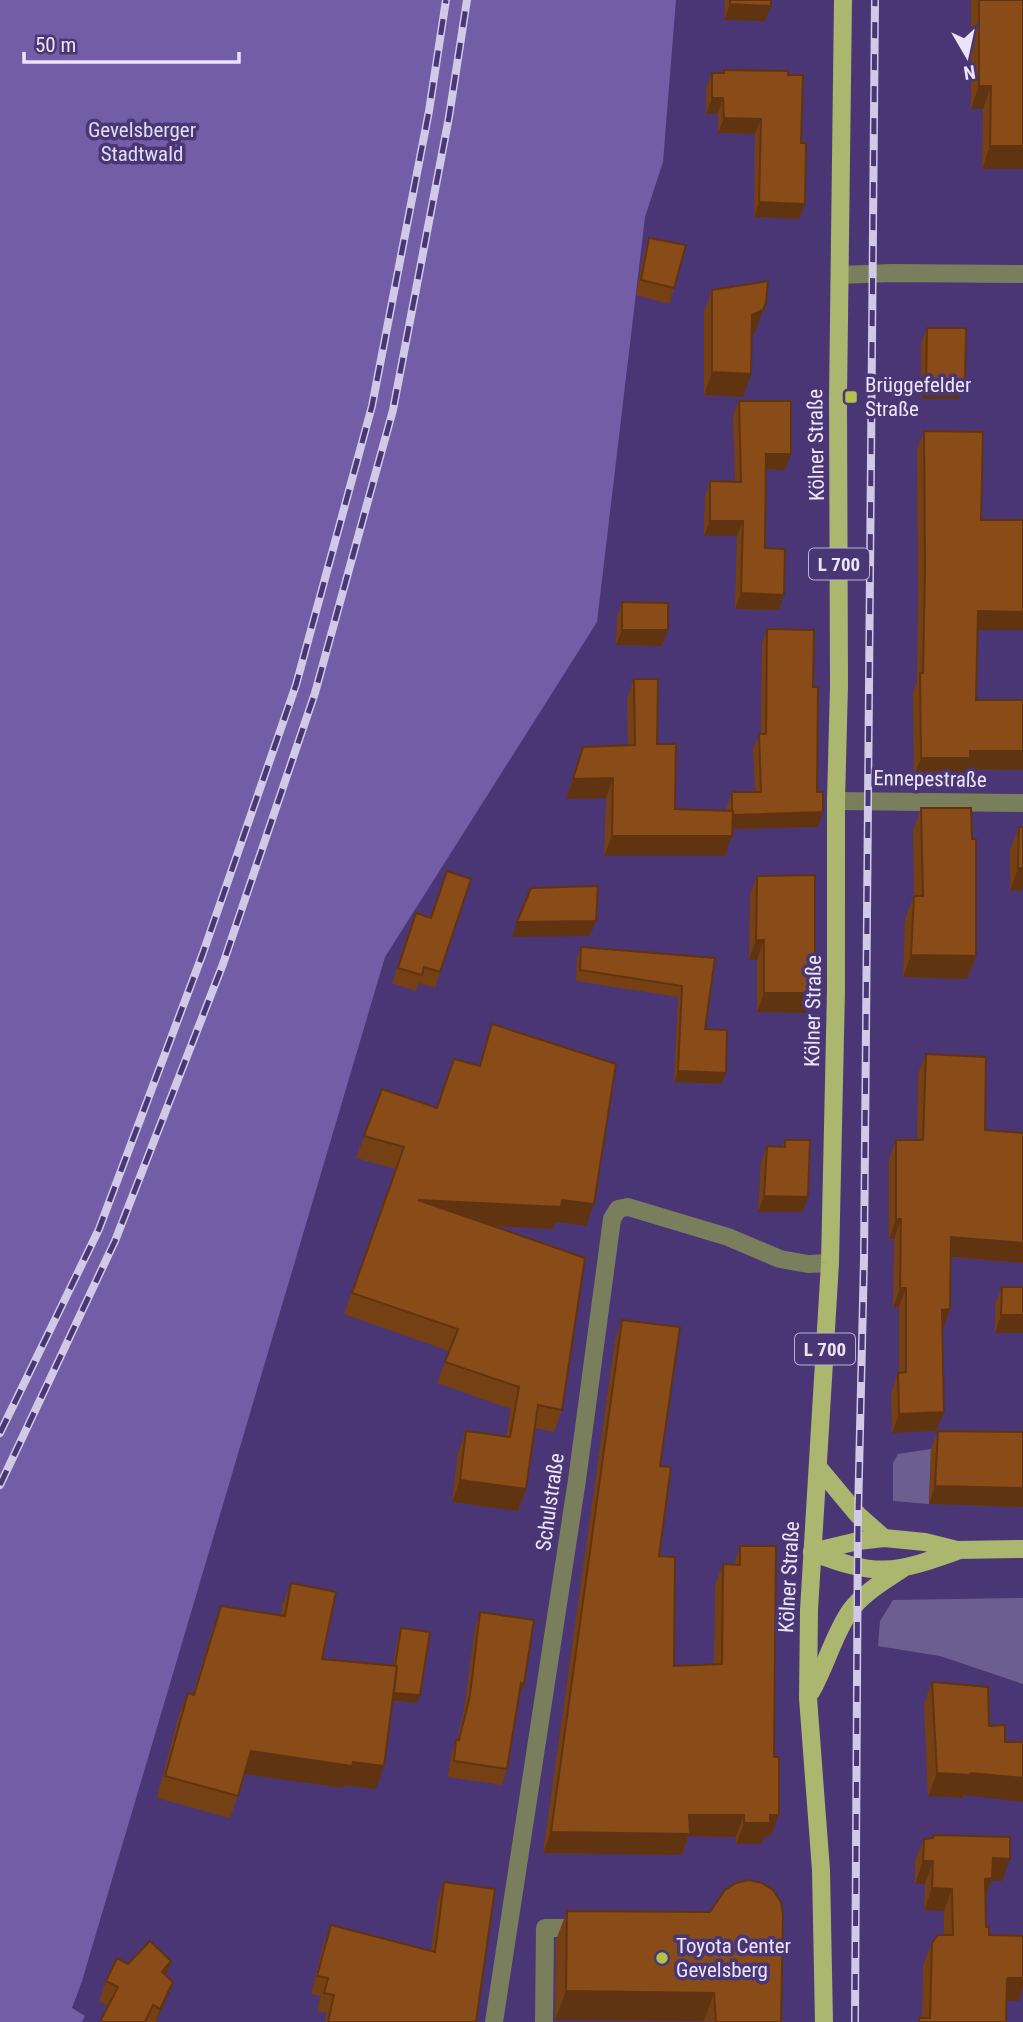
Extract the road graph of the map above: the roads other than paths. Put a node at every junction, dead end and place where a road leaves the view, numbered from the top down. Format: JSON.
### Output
{"nodes":[{"id":1,"x":843,"y":0,"type":"edge"},
{"id":2,"x":1023,"y":274,"type":"edge"},
{"id":3,"x":841,"y":275,"type":"junction"},
{"id":4,"x":836,"y":801,"type":"junction"},
{"id":5,"x":1023,"y":803,"type":"edge"},
{"id":6,"x":830,"y":1263,"type":"junction"},
{"id":7,"x":818,"y":1467,"type":"junction"},
{"id":8,"x":884,"y":1538,"type":"junction"},
{"id":9,"x":1023,"y":1549,"type":"edge"},
{"id":10,"x":957,"y":1550,"type":"junction"},
{"id":11,"x":812,"y":1552,"type":"junction"},
{"id":12,"x":902,"y":1569,"type":"junction"},
{"id":13,"x":808,"y":1698,"type":"junction"},
{"id":14,"x":599,"y":1927,"type":"edge"},
{"id":15,"x":494,"y":2022,"type":"edge"},
{"id":16,"x":544,"y":2022,"type":"edge"},
{"id":17,"x":824,"y":2022,"type":"edge"}],
"edges":[{"from":1,"to":3,"type":"main road","name":"Kölner Straße","number":"L 700"},
{"from":2,"to":3,"type":"street"},
{"from":3,"to":4,"type":"main road","name":"Kölner Straße","number":"L 700"},
{"from":4,"to":5,"type":"street","name":"Ennepestraße"},
{"from":4,"to":6,"type":"main road","name":"Kölner Straße","number":"L 700"},
{"from":6,"to":7,"type":"main road","name":"Kölner Straße","number":"L 700"},
{"from":6,"to":15,"type":"street","name":"Schulstraße"},
{"from":7,"to":8,"type":"main road"},
{"from":7,"to":11,"type":"main road","name":"Kölner Straße","number":"L 700"},
{"from":8,"to":10,"type":"main road"},
{"from":8,"to":11,"type":"main road"},
{"from":9,"to":10,"type":"main road"},
{"from":10,"to":12,"type":"main road"},
{"from":11,"to":12,"type":"main road"},
{"from":11,"to":13,"type":"main road","name":"Kölner Straße","number":"L 700"},
{"from":12,"to":13,"type":"main road","number":"L 700"},
{"from":13,"to":17,"type":"main road","name":"Kölner Straße","number":"L 700"},
{"from":14,"to":16,"type":"street"}]}
